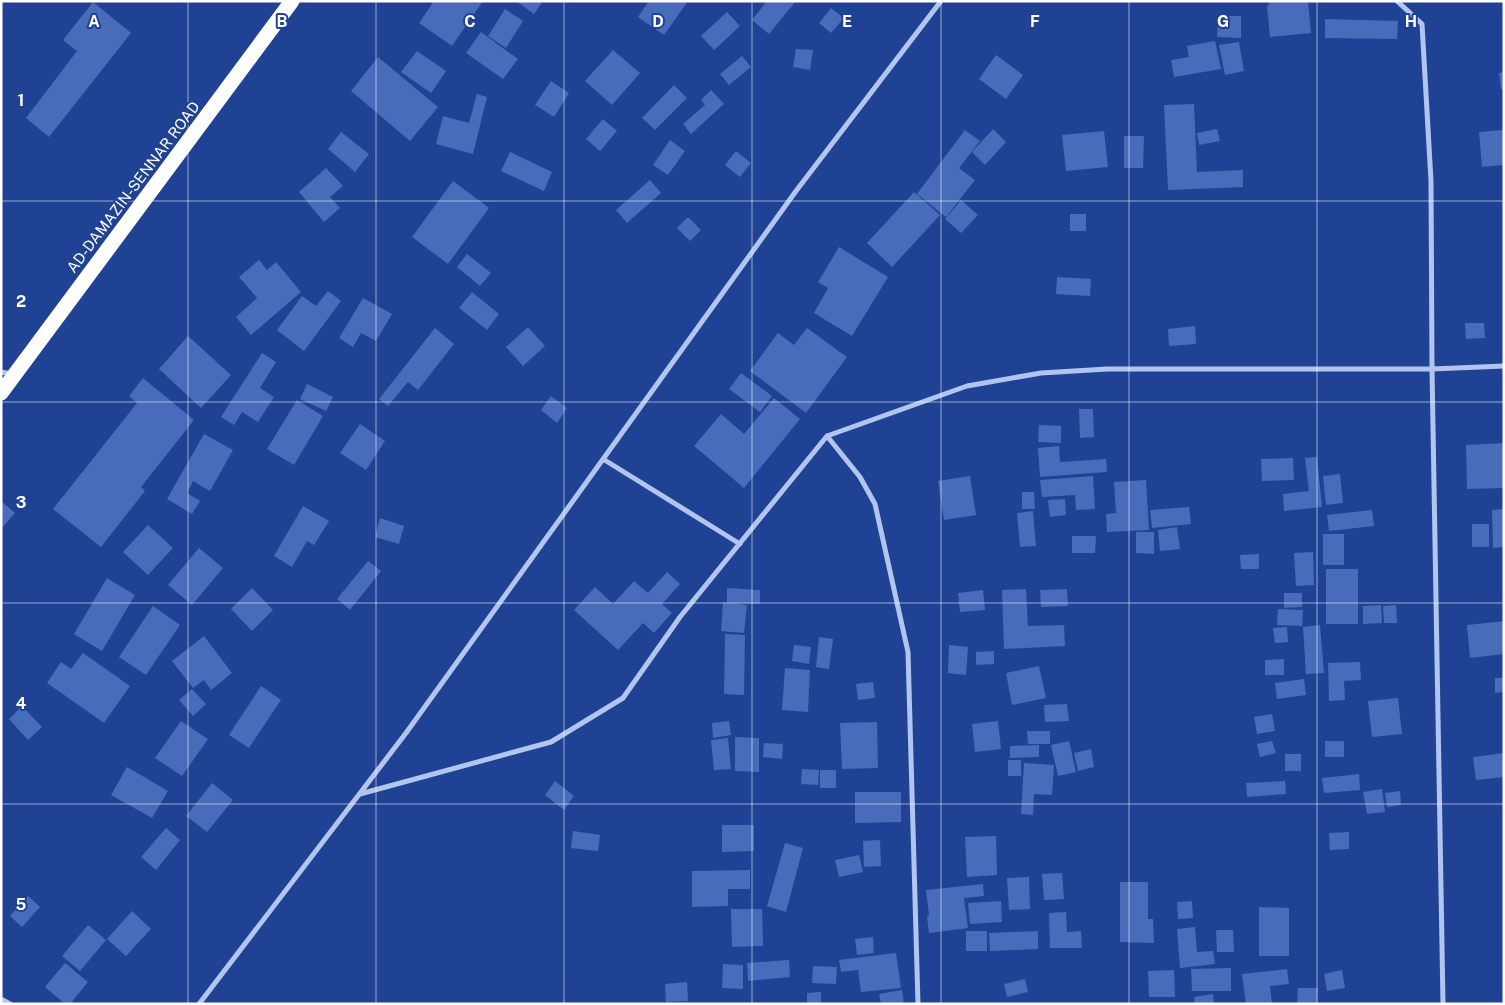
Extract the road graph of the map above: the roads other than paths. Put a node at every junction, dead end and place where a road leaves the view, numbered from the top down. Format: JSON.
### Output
{"nodes":[{"id":1,"x":292,"y":1,"type":"edge"},
{"id":2,"x":942,"y":1,"type":"edge"},
{"id":3,"x":1397,"y":1,"type":"edge"},
{"id":4,"x":1504,"y":366,"type":"edge"},
{"id":5,"x":1432,"y":369,"type":"junction"},
{"id":6,"x":8,"y":373,"type":"edge"},
{"id":7,"x":1,"y":393,"type":"edge"},
{"id":8,"x":826,"y":436,"type":"junction"},
{"id":9,"x":603,"y":459,"type":"junction"},
{"id":10,"x":740,"y":544,"type":"junction"},
{"id":11,"x":360,"y":794,"type":"junction"},
{"id":12,"x":1,"y":999,"type":"edge"},
{"id":13,"x":10,"y":1004,"type":"edge"},
{"id":14,"x":199,"y":1004,"type":"edge"},
{"id":15,"x":918,"y":1004,"type":"edge"},
{"id":16,"x":1443,"y":1004,"type":"edge"}],
"edges":[{"from":1,"to":6,"type":"highway","name":"AD-DAMAZIN-SENNAR ROAD"},
{"from":2,"to":9,"type":"street"},
{"from":3,"to":5,"type":"street"},
{"from":4,"to":5,"type":"street"},
{"from":5,"to":8,"type":"street"},
{"from":5,"to":16,"type":"street"},
{"from":6,"to":7,"type":"highway","name":"AD-DAMAZIN-SENNAR ROAD"},
{"from":8,"to":10,"type":"street"},
{"from":8,"to":15,"type":"street"},
{"from":9,"to":10,"type":"street"},
{"from":9,"to":11,"type":"street"},
{"from":10,"to":11,"type":"street"},
{"from":11,"to":14,"type":"street"},
{"from":12,"to":13,"type":"street"}]}
